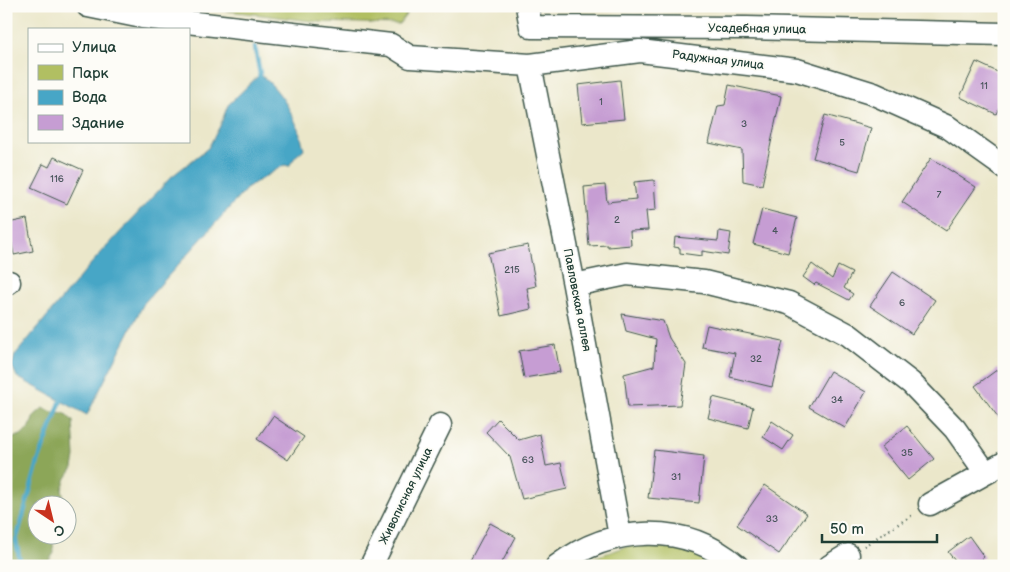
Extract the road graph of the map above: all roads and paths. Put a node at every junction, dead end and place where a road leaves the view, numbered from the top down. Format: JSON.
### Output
{"nodes":[{"id":1,"x":88,"y":6,"type":"edge"},
{"id":2,"x":527,"y":6,"type":"edge"},
{"id":3,"x":1004,"y":34,"type":"edge"},
{"id":4,"x":530,"y":65,"type":"junction"},
{"id":5,"x":1004,"y":167,"type":"edge"},
{"id":6,"x":574,"y":285,"type":"junction"},
{"id":7,"x":440,"y":426,"type":"dead end"},
{"id":8,"x":995,"y":468,"type":"edge"},
{"id":9,"x":930,"y":504,"type":"joint"},
{"id":10,"x":620,"y":536,"type":"junction"},
{"id":11,"x":839,"y":561,"type":"edge"},
{"id":12,"x":371,"y":566,"type":"edge"},
{"id":13,"x":558,"y":566,"type":"edge"},
{"id":14,"x":737,"y":566,"type":"edge"}],
"edges":[{"from":1,"to":4,"type":"street","name":"Радужная улица"},
{"from":2,"to":3,"type":"street","name":"Усадебная улица"},
{"from":4,"to":5,"type":"street","name":"Радужная улица"},
{"from":4,"to":6,"type":"street","name":"Павловская аллея"},
{"from":6,"to":8,"type":"street"},
{"from":6,"to":10,"type":"street","name":"Павловская аллея"},
{"from":7,"to":12,"type":"street","name":"Живописная улица"},
{"from":8,"to":9,"type":"street"},
{"from":9,"to":11,"type":"path"},
{"from":10,"to":13,"type":"street"},
{"from":10,"to":14,"type":"street"}]}
